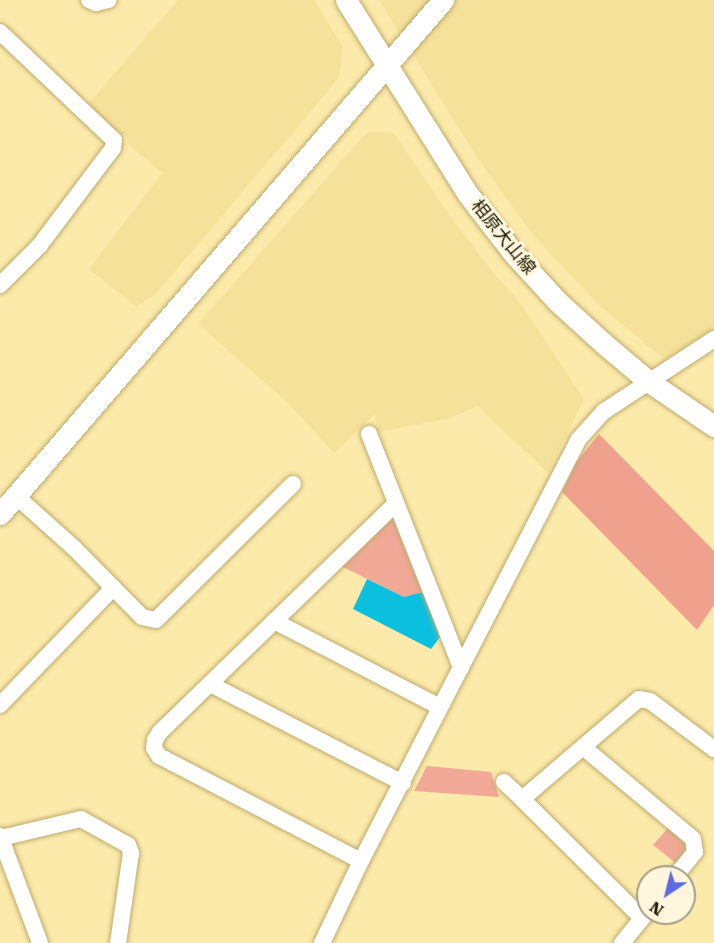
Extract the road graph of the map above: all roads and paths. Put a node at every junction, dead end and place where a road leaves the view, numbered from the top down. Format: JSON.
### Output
{"nodes":[{"id":1,"x":89,"y":0,"type":"edge"},
{"id":2,"x":109,"y":0,"type":"edge"},
{"id":3,"x":346,"y":0,"type":"edge"},
{"id":4,"x":443,"y":0,"type":"edge"},
{"id":5,"x":0,"y":32,"type":"edge"},
{"id":6,"x":386,"y":65,"type":"junction"},
{"id":7,"x":0,"y":285,"type":"edge"},
{"id":8,"x":714,"y":339,"type":"edge"},
{"id":9,"x":648,"y":381,"type":"junction"},
{"id":10,"x":714,"y":426,"type":"edge"},
{"id":11,"x":369,"y":434,"type":"dead end"},
{"id":12,"x":293,"y":484,"type":"dead end"},
{"id":13,"x":16,"y":496,"type":"junction"},
{"id":14,"x":396,"y":503,"type":"junction"},
{"id":15,"x":0,"y":514,"type":"edge"},
{"id":16,"x":113,"y":588,"type":"junction"},
{"id":17,"x":274,"y":621,"type":"junction"},
{"id":18,"x":460,"y":667,"type":"junction"},
{"id":19,"x":210,"y":684,"type":"junction"},
{"id":20,"x":0,"y":705,"type":"edge"},
{"id":21,"x":440,"y":707,"type":"junction"},
{"id":22,"x":583,"y":747,"type":"junction"},
{"id":23,"x":714,"y":749,"type":"edge"},
{"id":24,"x":504,"y":782,"type":"dead end"},
{"id":25,"x":403,"y":783,"type":"junction"},
{"id":26,"x":521,"y":798,"type":"junction"},
{"id":27,"x":0,"y":837,"type":"edge"},
{"id":28,"x":361,"y":861,"type":"junction"},
{"id":29,"x":685,"y":865,"type":"edge"},
{"id":30,"x":636,"y":906,"type":"edge"},
{"id":31,"x":636,"y":925,"type":"edge"},
{"id":32,"x":40,"y":943,"type":"edge"},
{"id":33,"x":118,"y":943,"type":"edge"},
{"id":34,"x":322,"y":943,"type":"edge"},
{"id":35,"x":622,"y":943,"type":"edge"}],
"edges":[{"from":1,"to":2,"type":"street"},
{"from":3,"to":6,"type":"street","name":"相原大山線"},
{"from":4,"to":6,"type":"street"},
{"from":5,"to":7,"type":"street"},
{"from":6,"to":9,"type":"street","name":"相原大山線"},
{"from":6,"to":13,"type":"street"},
{"from":8,"to":9,"type":"street"},
{"from":9,"to":10,"type":"street","name":"相原大山線"},
{"from":9,"to":18,"type":"street"},
{"from":11,"to":14,"type":"street"},
{"from":12,"to":16,"type":"street"},
{"from":13,"to":15,"type":"street"},
{"from":13,"to":16,"type":"street"},
{"from":14,"to":17,"type":"street"},
{"from":14,"to":18,"type":"street"},
{"from":16,"to":20,"type":"street"},
{"from":17,"to":19,"type":"street"},
{"from":17,"to":21,"type":"street"},
{"from":18,"to":21,"type":"street"},
{"from":19,"to":25,"type":"street"},
{"from":19,"to":28,"type":"street"},
{"from":21,"to":25,"type":"street"},
{"from":22,"to":23,"type":"street"},
{"from":22,"to":26,"type":"street"},
{"from":22,"to":29,"type":"street"},
{"from":24,"to":26,"type":"street"},
{"from":25,"to":28,"type":"street"},
{"from":26,"to":30,"type":"street"},
{"from":27,"to":32,"type":"street"},
{"from":27,"to":33,"type":"street"},
{"from":28,"to":34,"type":"street"},
{"from":31,"to":35,"type":"street"}]}
